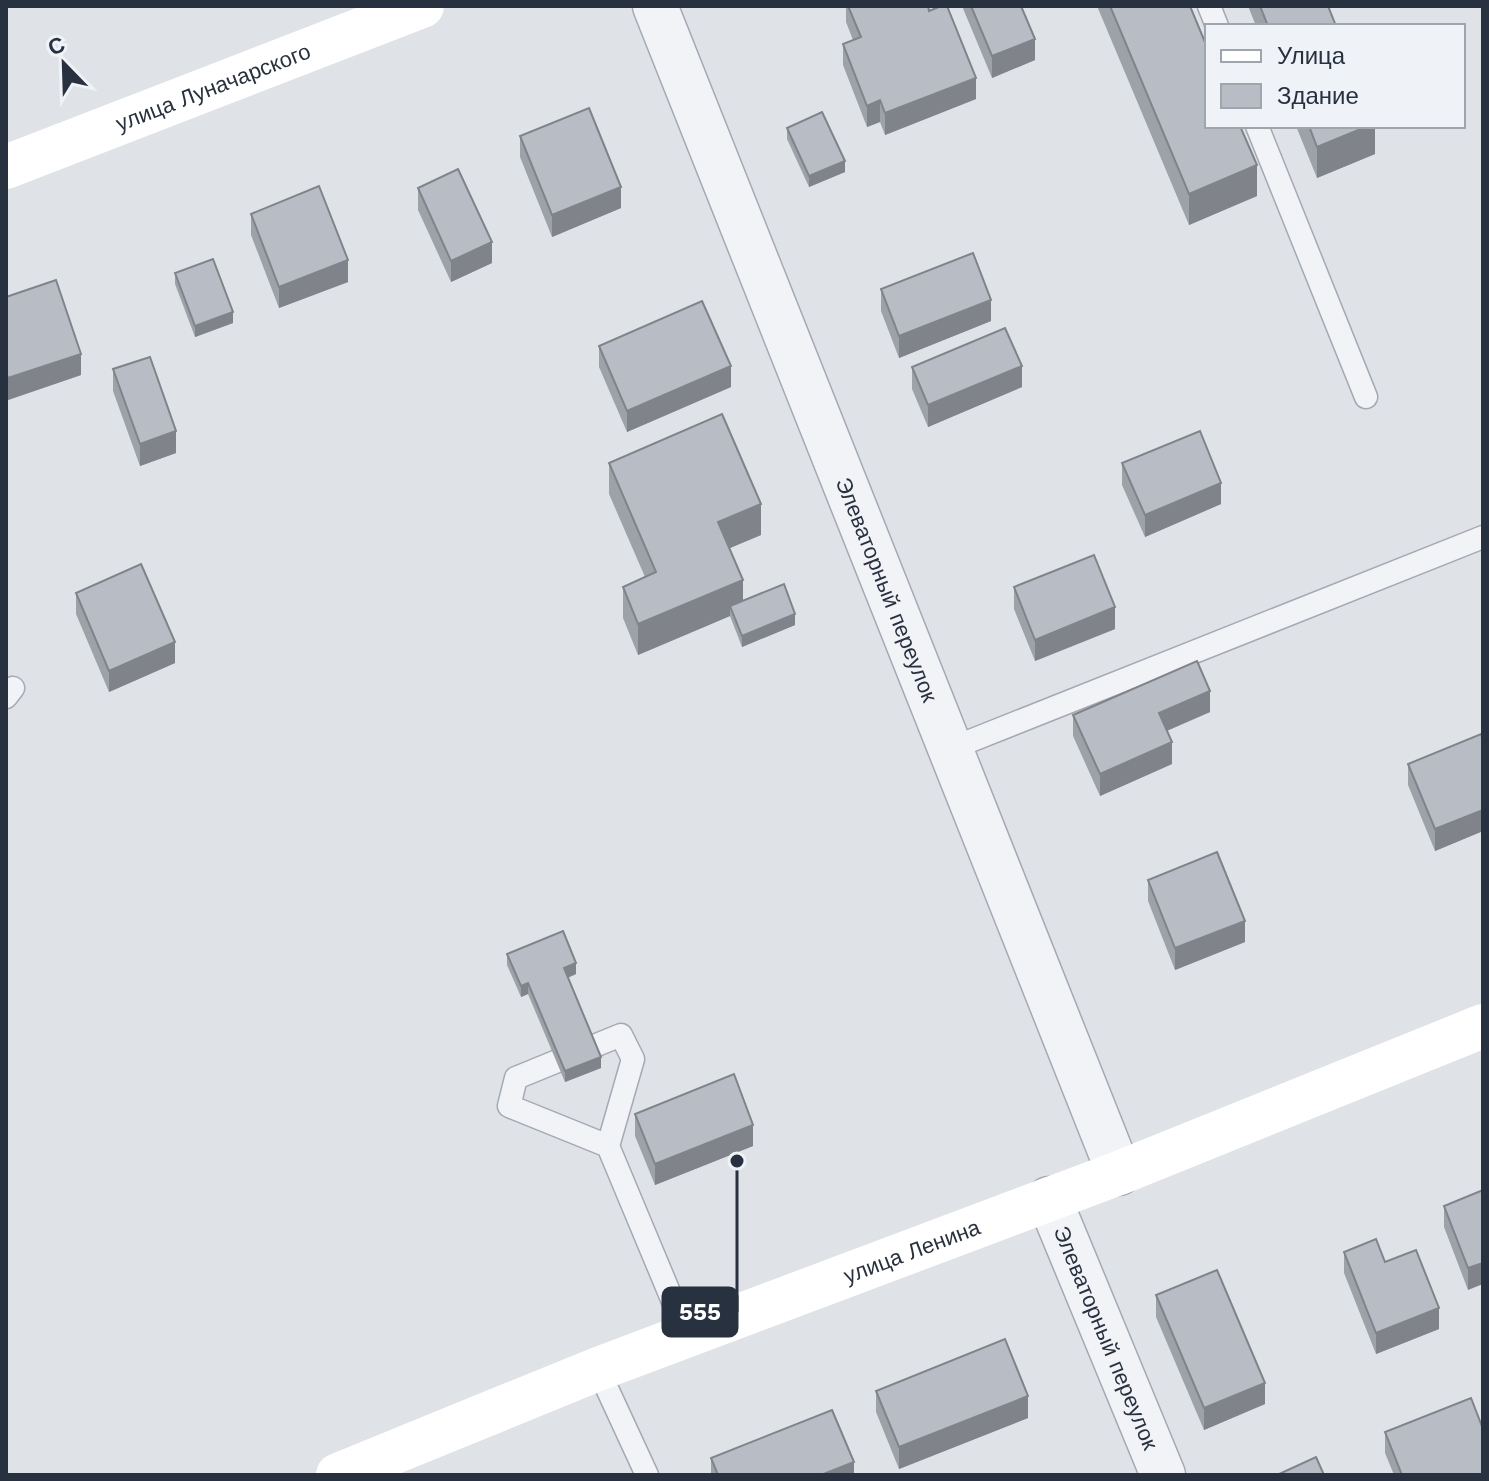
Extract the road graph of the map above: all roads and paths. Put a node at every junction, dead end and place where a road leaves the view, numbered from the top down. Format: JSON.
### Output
{"nodes":[{"id":1,"x":422,"y":6,"type":"edge"},
{"id":2,"x":655,"y":6,"type":"edge"},
{"id":3,"x":1258,"y":128,"type":"edge"},
{"id":4,"x":6,"y":167,"type":"edge"},
{"id":5,"x":1366,"y":397,"type":"dead end"},
{"id":6,"x":1483,"y":537,"type":"edge"},
{"id":7,"x":950,"y":749,"type":"junction"},
{"id":8,"x":1483,"y":1026,"type":"edge"},
{"id":9,"x":608,"y":1146,"type":"junction"},
{"id":10,"x":1119,"y":1173,"type":"junction"},
{"id":11,"x":1049,"y":1199,"type":"junction"},
{"id":12,"x":687,"y":1335,"type":"junction"},
{"id":13,"x":598,"y":1369,"type":"junction"},
{"id":14,"x":338,"y":1475,"type":"edge"},
{"id":15,"x":647,"y":1475,"type":"edge"},
{"id":16,"x":1163,"y":1475,"type":"edge"}],
"edges":[{"from":1,"to":4,"type":"main road","name":"улица Луначарского"},
{"from":2,"to":7,"type":"street","name":"Элеваторный переулок"},
{"from":3,"to":5,"type":"lane"},
{"from":6,"to":7,"type":"lane"},
{"from":7,"to":10,"type":"street","name":"Элеваторный переулок"},
{"from":8,"to":10,"type":"main road","name":"улица Ленина"},
{"from":9,"to":9,"type":"lane"},
{"from":9,"to":12,"type":"lane"},
{"from":10,"to":11,"type":"main road","name":"улица Ленина"},
{"from":11,"to":12,"type":"main road","name":"улица Ленина"},
{"from":11,"to":16,"type":"street","name":"Элеваторный переулок"},
{"from":12,"to":13,"type":"main road","name":"улица Ленина"},
{"from":13,"to":14,"type":"main road","name":"улица Ленина"},
{"from":13,"to":15,"type":"lane"}]}
